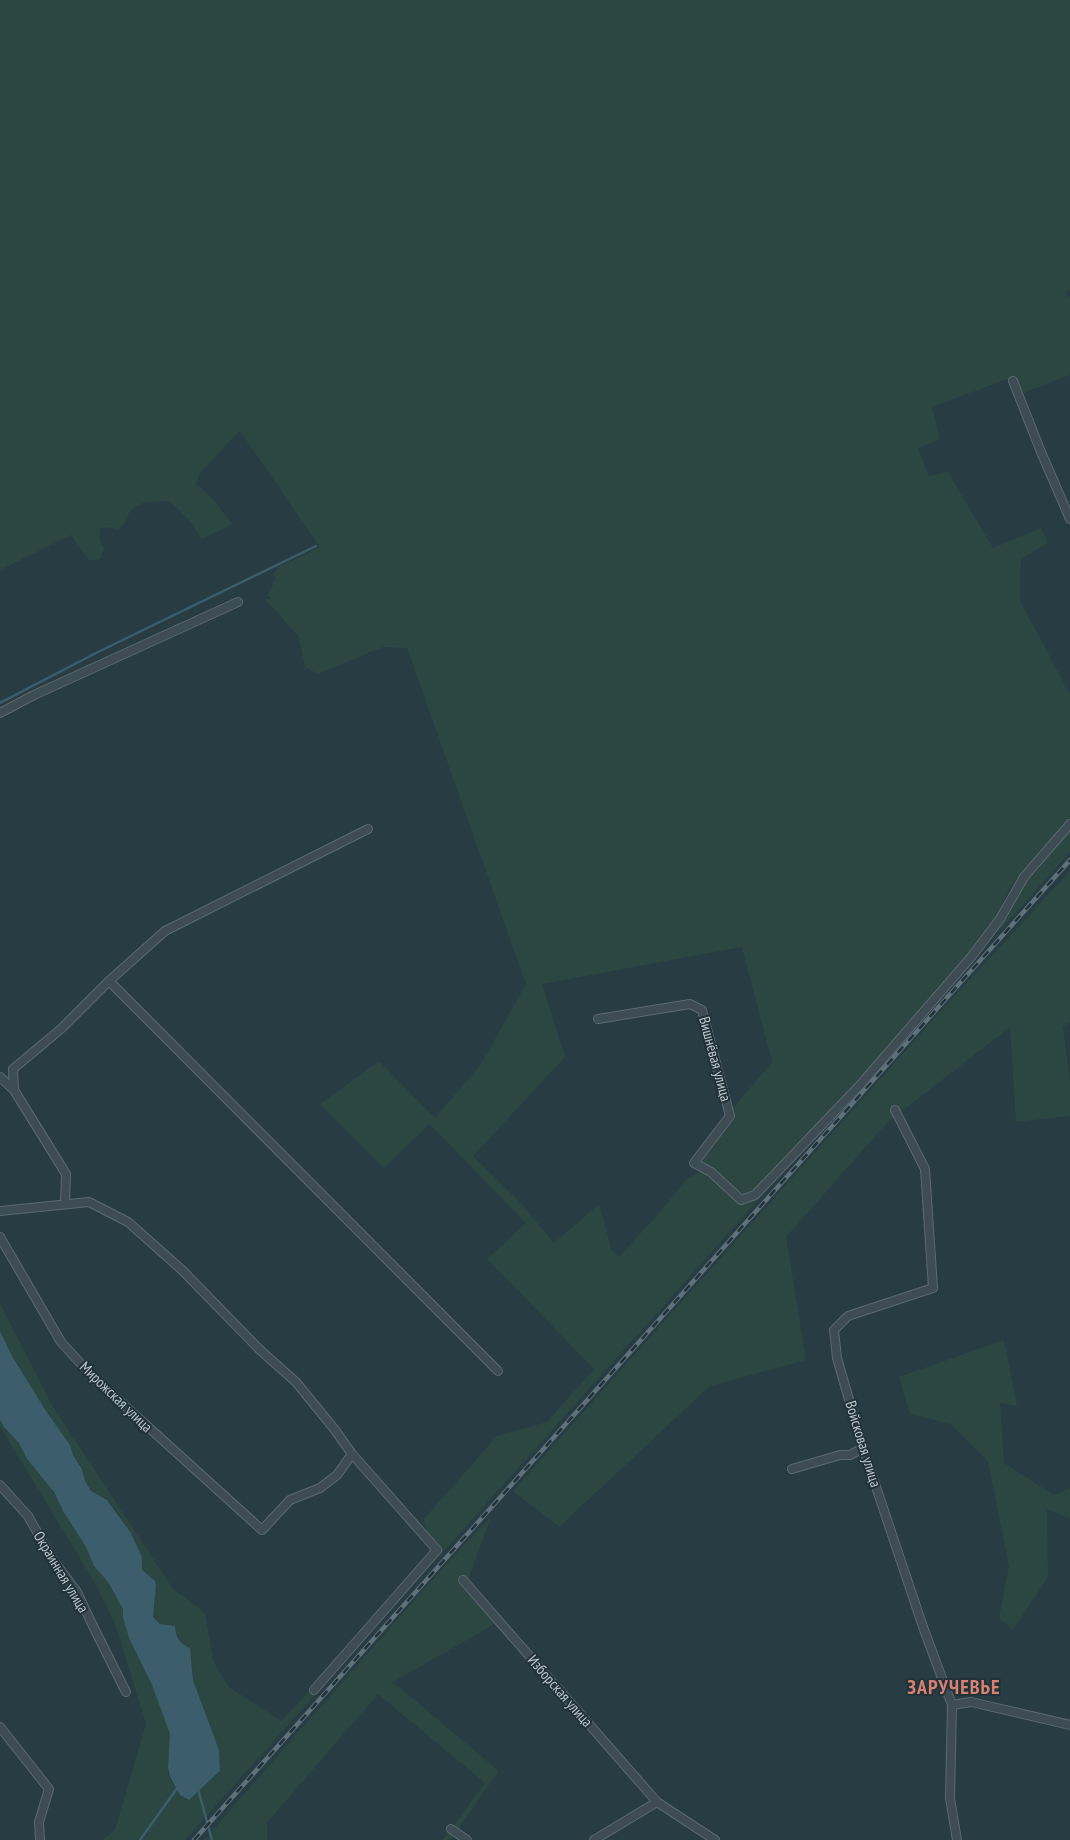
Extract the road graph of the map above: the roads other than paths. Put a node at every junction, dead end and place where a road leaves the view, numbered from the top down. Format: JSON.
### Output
{"nodes":[{"id":1,"x":1013,"y":380,"type":"dead end"},
{"id":2,"x":1070,"y":519,"type":"edge"},
{"id":3,"x":238,"y":602,"type":"dead end"},
{"id":4,"x":0,"y":713,"type":"edge"},
{"id":5,"x":1070,"y":824,"type":"edge"},
{"id":6,"x":368,"y":829,"type":"dead end"},
{"id":7,"x":109,"y":981,"type":"junction"},
{"id":8,"x":598,"y":1019,"type":"dead end"},
{"id":9,"x":0,"y":1077,"type":"edge"},
{"id":10,"x":14,"y":1090,"type":"junction"},
{"id":11,"x":895,"y":1110,"type":"dead end"},
{"id":12,"x":65,"y":1204,"type":"junction"},
{"id":13,"x":0,"y":1211,"type":"edge"},
{"id":14,"x":0,"y":1237,"type":"edge"},
{"id":15,"x":498,"y":1371,"type":"dead end"},
{"id":16,"x":863,"y":1448,"type":"junction"},
{"id":17,"x":352,"y":1454,"type":"junction"},
{"id":18,"x":792,"y":1469,"type":"dead end"},
{"id":19,"x":0,"y":1485,"type":"edge"},
{"id":20,"x":463,"y":1580,"type":"dead end"},
{"id":21,"x":314,"y":1690,"type":"dead end"},
{"id":22,"x":126,"y":1692,"type":"dead end"},
{"id":23,"x":952,"y":1706,"type":"junction"},
{"id":24,"x":1070,"y":1725,"type":"edge"},
{"id":25,"x":0,"y":1726,"type":"edge"},
{"id":26,"x":658,"y":1802,"type":"junction"},
{"id":27,"x":451,"y":1829,"type":"dead end"},
{"id":28,"x":40,"y":1840,"type":"edge"},
{"id":29,"x":467,"y":1840,"type":"edge"},
{"id":30,"x":595,"y":1840,"type":"edge"},
{"id":31,"x":715,"y":1840,"type":"edge"},
{"id":32,"x":958,"y":1840,"type":"edge"}],
"edges":[{"from":1,"to":2,"type":"street"},
{"from":3,"to":4,"type":"street"},
{"from":5,"to":8,"type":"street","name":"Вишнёвая улица"},
{"from":6,"to":7,"type":"street"},
{"from":7,"to":10,"type":"street"},
{"from":7,"to":15,"type":"street"},
{"from":9,"to":10,"type":"street"},
{"from":10,"to":12,"type":"street"},
{"from":11,"to":16,"type":"street","name":"Войсковая улица"},
{"from":12,"to":13,"type":"street"},
{"from":12,"to":17,"type":"street"},
{"from":14,"to":17,"type":"street","name":"Мирожская улица"},
{"from":16,"to":18,"type":"street"},
{"from":16,"to":23,"type":"street","name":"Войсковая улица"},
{"from":17,"to":21,"type":"street"},
{"from":19,"to":22,"type":"street","name":"Окраинная улица"},
{"from":20,"to":26,"type":"street","name":"Изборская улица"},
{"from":23,"to":24,"type":"street"},
{"from":23,"to":32,"type":"street","name":"Войсковая улица"},
{"from":25,"to":28,"type":"street"},
{"from":26,"to":30,"type":"street"},
{"from":26,"to":31,"type":"street","name":"Изборская улица"},
{"from":27,"to":29,"type":"street"}]}
